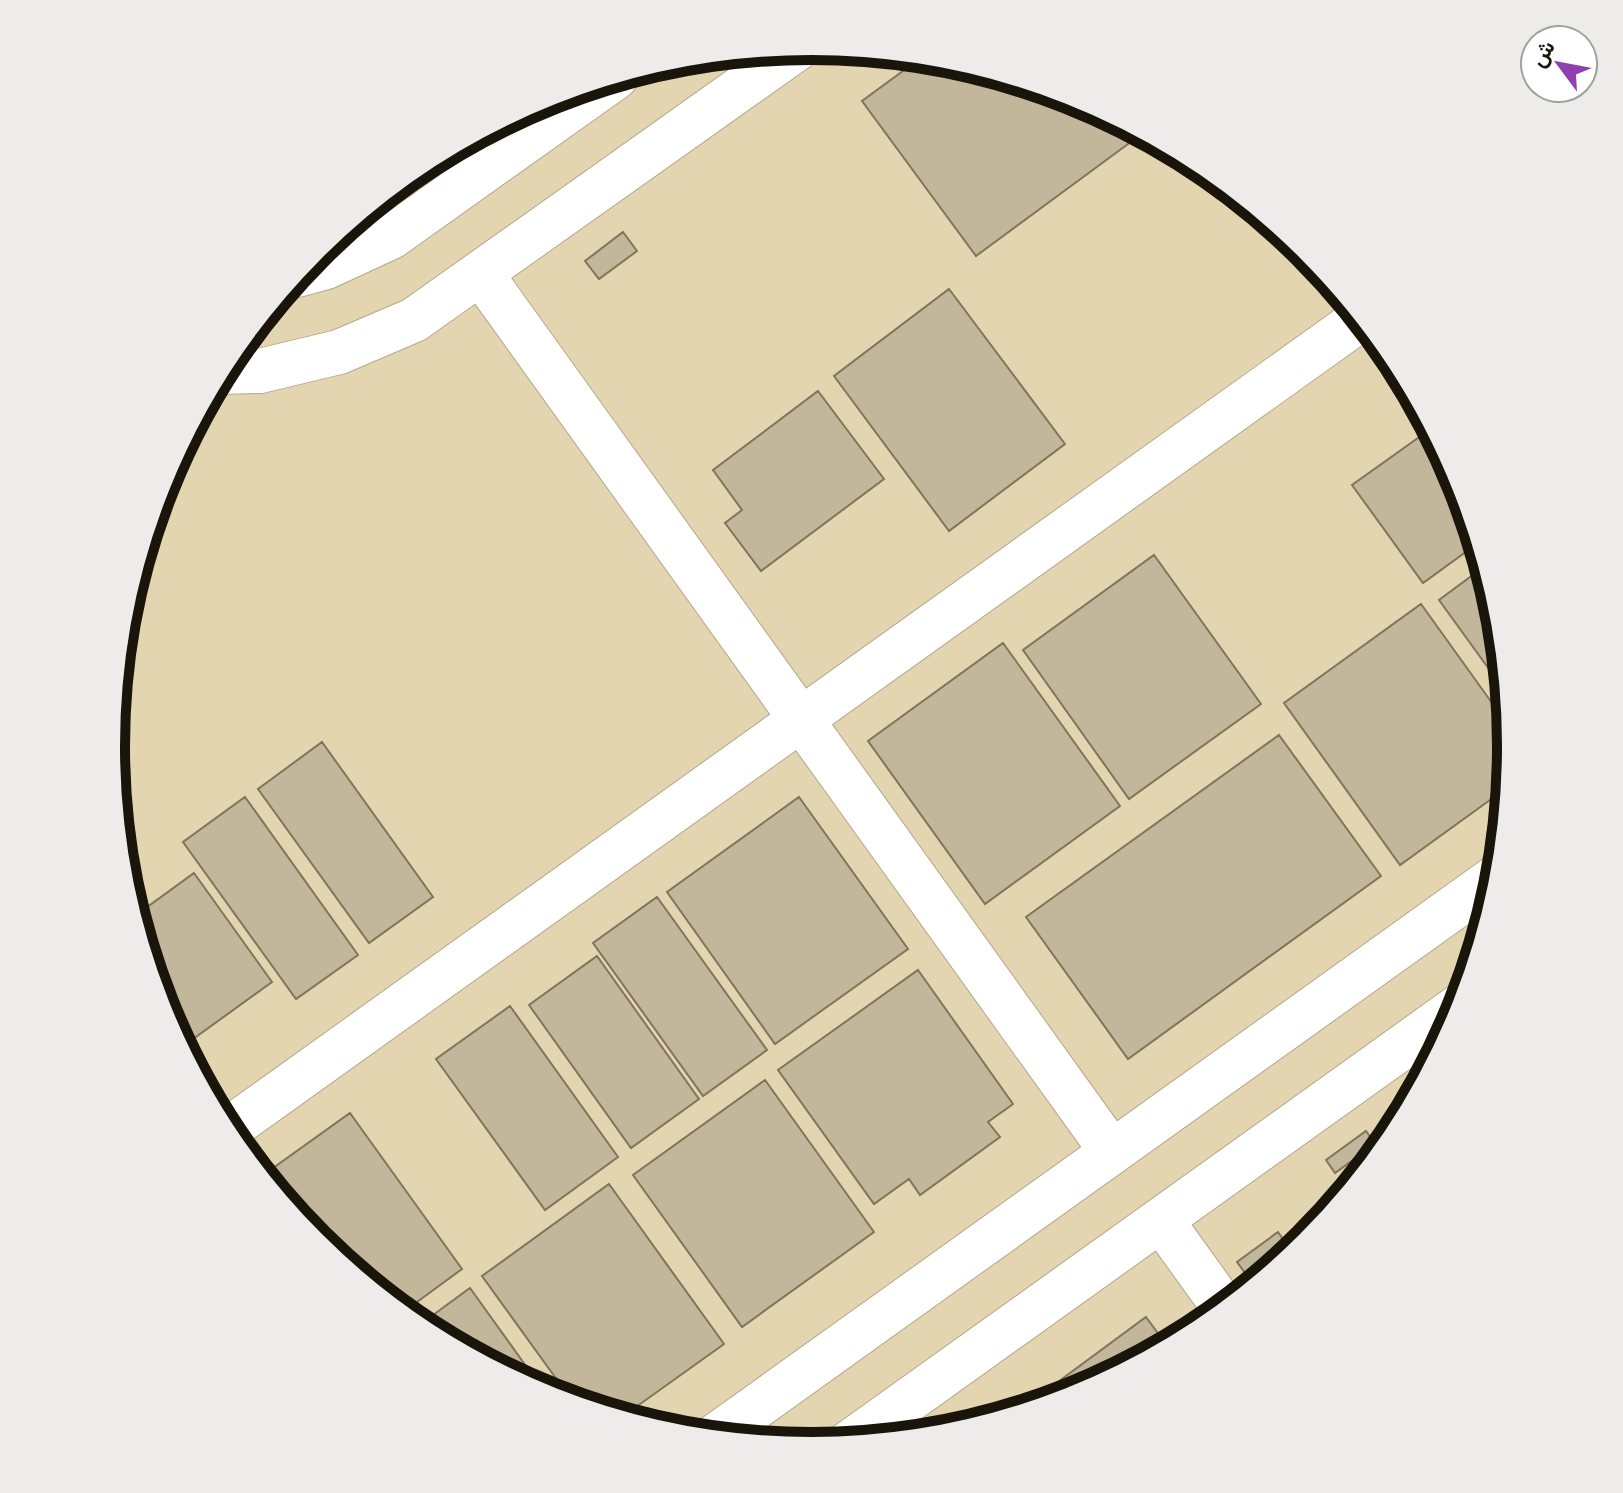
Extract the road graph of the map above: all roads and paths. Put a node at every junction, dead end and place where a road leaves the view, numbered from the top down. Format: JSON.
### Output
{"nodes":[{"id":1,"x":780,"y":61,"type":"edge"},
{"id":2,"x":587,"y":97,"type":"edge"},
{"id":3,"x":318,"y":269,"type":"edge"},
{"id":4,"x":481,"y":274,"type":"junction"},
{"id":5,"x":1353,"y":325,"type":"edge"},
{"id":6,"x":237,"y":372,"type":"edge"},
{"id":7,"x":801,"y":719,"type":"junction"},
{"id":8,"x":1484,"y":886,"type":"edge"},
{"id":9,"x":1441,"y":1019,"type":"edge"},
{"id":10,"x":238,"y":1123,"type":"edge"},
{"id":11,"x":1112,"y":1152,"type":"junction"},
{"id":12,"x":1161,"y":1220,"type":"junction"},
{"id":13,"x":1218,"y":1299,"type":"edge"},
{"id":14,"x":727,"y":1428,"type":"edge"},
{"id":15,"x":866,"y":1431,"type":"edge"}],
"edges":[{"from":1,"to":4,"type":"street"},
{"from":2,"to":3,"type":"street"},
{"from":4,"to":6,"type":"street"},
{"from":4,"to":7,"type":"street"},
{"from":5,"to":7,"type":"street"},
{"from":7,"to":10,"type":"street"},
{"from":7,"to":11,"type":"street"},
{"from":8,"to":11,"type":"street"},
{"from":9,"to":12,"type":"street"},
{"from":11,"to":14,"type":"street"},
{"from":12,"to":13,"type":"street"},
{"from":12,"to":15,"type":"street"}]}
